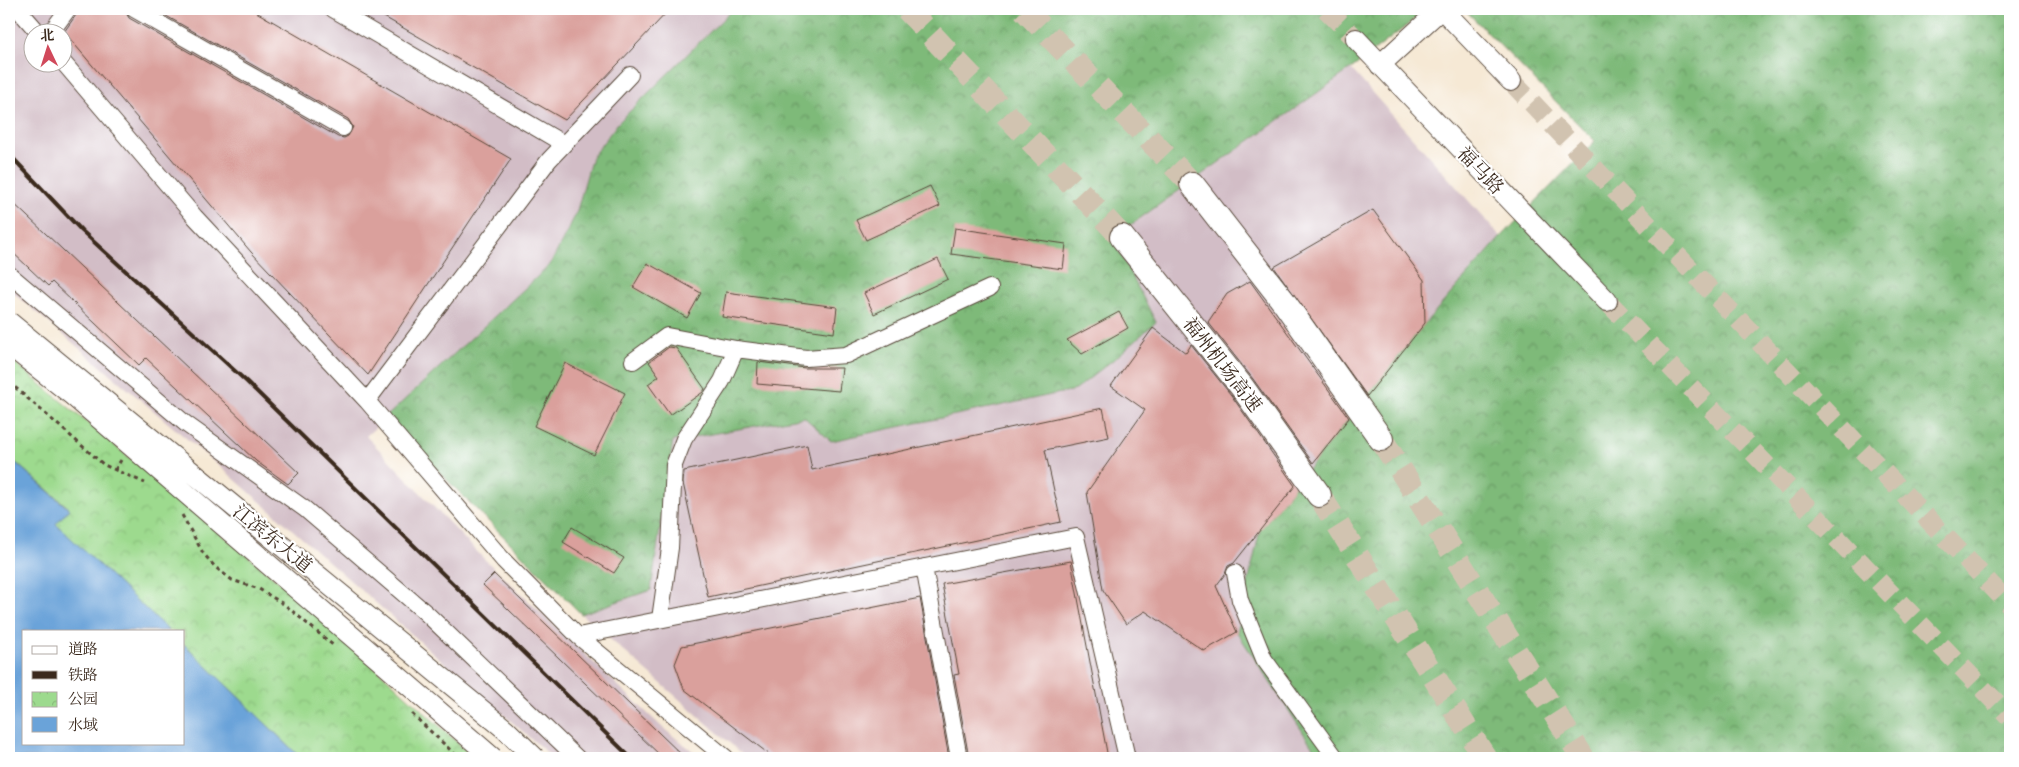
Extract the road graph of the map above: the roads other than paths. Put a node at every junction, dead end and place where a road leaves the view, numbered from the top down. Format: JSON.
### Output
{"nodes":[{"id":1,"x":18,"y":9,"type":"edge"},
{"id":2,"x":68,"y":9,"type":"edge"},
{"id":3,"x":134,"y":9,"type":"edge"},
{"id":4,"x":333,"y":9,"type":"edge"},
{"id":5,"x":1442,"y":9,"type":"edge"},
{"id":6,"x":29,"y":22,"type":"edge"},
{"id":7,"x":59,"y":22,"type":"edge"},
{"id":8,"x":1356,"y":39,"type":"tunnel mouth"},
{"id":9,"x":1380,"y":65,"type":"junction"},
{"id":10,"x":71,"y":72,"type":"edge"},
{"id":11,"x":630,"y":75,"type":"dead end"},
{"id":12,"x":1511,"y":81,"type":"tunnel mouth"},
{"id":13,"x":342,"y":128,"type":"dead end"},
{"id":14,"x":564,"y":144,"type":"junction"},
{"id":15,"x":1192,"y":184,"type":"tunnel mouth"},
{"id":16,"x":1122,"y":237,"type":"tunnel mouth"},
{"id":17,"x":9,"y":274,"type":"edge"},
{"id":18,"x":990,"y":288,"type":"dead end"},
{"id":19,"x":1607,"y":301,"type":"tunnel mouth"},
{"id":20,"x":9,"y":322,"type":"edge"},
{"id":21,"x":9,"y":345,"type":"edge"},
{"id":22,"x":736,"y":349,"type":"junction"},
{"id":23,"x":633,"y":361,"type":"dead end"},
{"id":24,"x":367,"y":401,"type":"junction"},
{"id":25,"x":1381,"y":439,"type":"tunnel mouth"},
{"id":26,"x":1319,"y":495,"type":"tunnel mouth"},
{"id":27,"x":924,"y":567,"type":"junction"},
{"id":28,"x":1235,"y":573,"type":"dead end"},
{"id":29,"x":660,"y":619,"type":"junction"},
{"id":30,"x":578,"y":636,"type":"junction"},
{"id":31,"x":493,"y":758,"type":"edge"},
{"id":32,"x":535,"y":758,"type":"edge"},
{"id":33,"x":577,"y":758,"type":"edge"},
{"id":34,"x":726,"y":758,"type":"edge"},
{"id":35,"x":959,"y":758,"type":"edge"},
{"id":36,"x":1128,"y":758,"type":"edge"},
{"id":37,"x":1336,"y":758,"type":"edge"}],
"edges":[{"from":1,"to":6,"type":"street"},
{"from":2,"to":7,"type":"street"},
{"from":3,"to":13,"type":"street"},
{"from":4,"to":14,"type":"street"},
{"from":5,"to":9,"type":"main road"},
{"from":5,"to":12,"type":"main road"},
{"from":8,"to":9,"type":"main road","name":"福马路"},
{"from":9,"to":19,"type":"main road","name":"福马路"},
{"from":10,"to":24,"type":"street"},
{"from":11,"to":14,"type":"street"},
{"from":14,"to":24,"type":"street"},
{"from":15,"to":25,"type":"highway"},
{"from":16,"to":26,"type":"highway","name":"福州机场高速"},
{"from":17,"to":33,"type":"street"},
{"from":18,"to":22,"type":"street"},
{"from":20,"to":32,"type":"main road","name":"江滨东大道","bridge":true},
{"from":21,"to":31,"type":"main road","bridge":true},
{"from":22,"to":23,"type":"street"},
{"from":22,"to":29,"type":"street"},
{"from":24,"to":30,"type":"street"},
{"from":27,"to":29,"type":"street"},
{"from":27,"to":35,"type":"street"},
{"from":27,"to":36,"type":"street"},
{"from":28,"to":37,"type":"street"},
{"from":29,"to":30,"type":"street"},
{"from":30,"to":34,"type":"street"}]}
